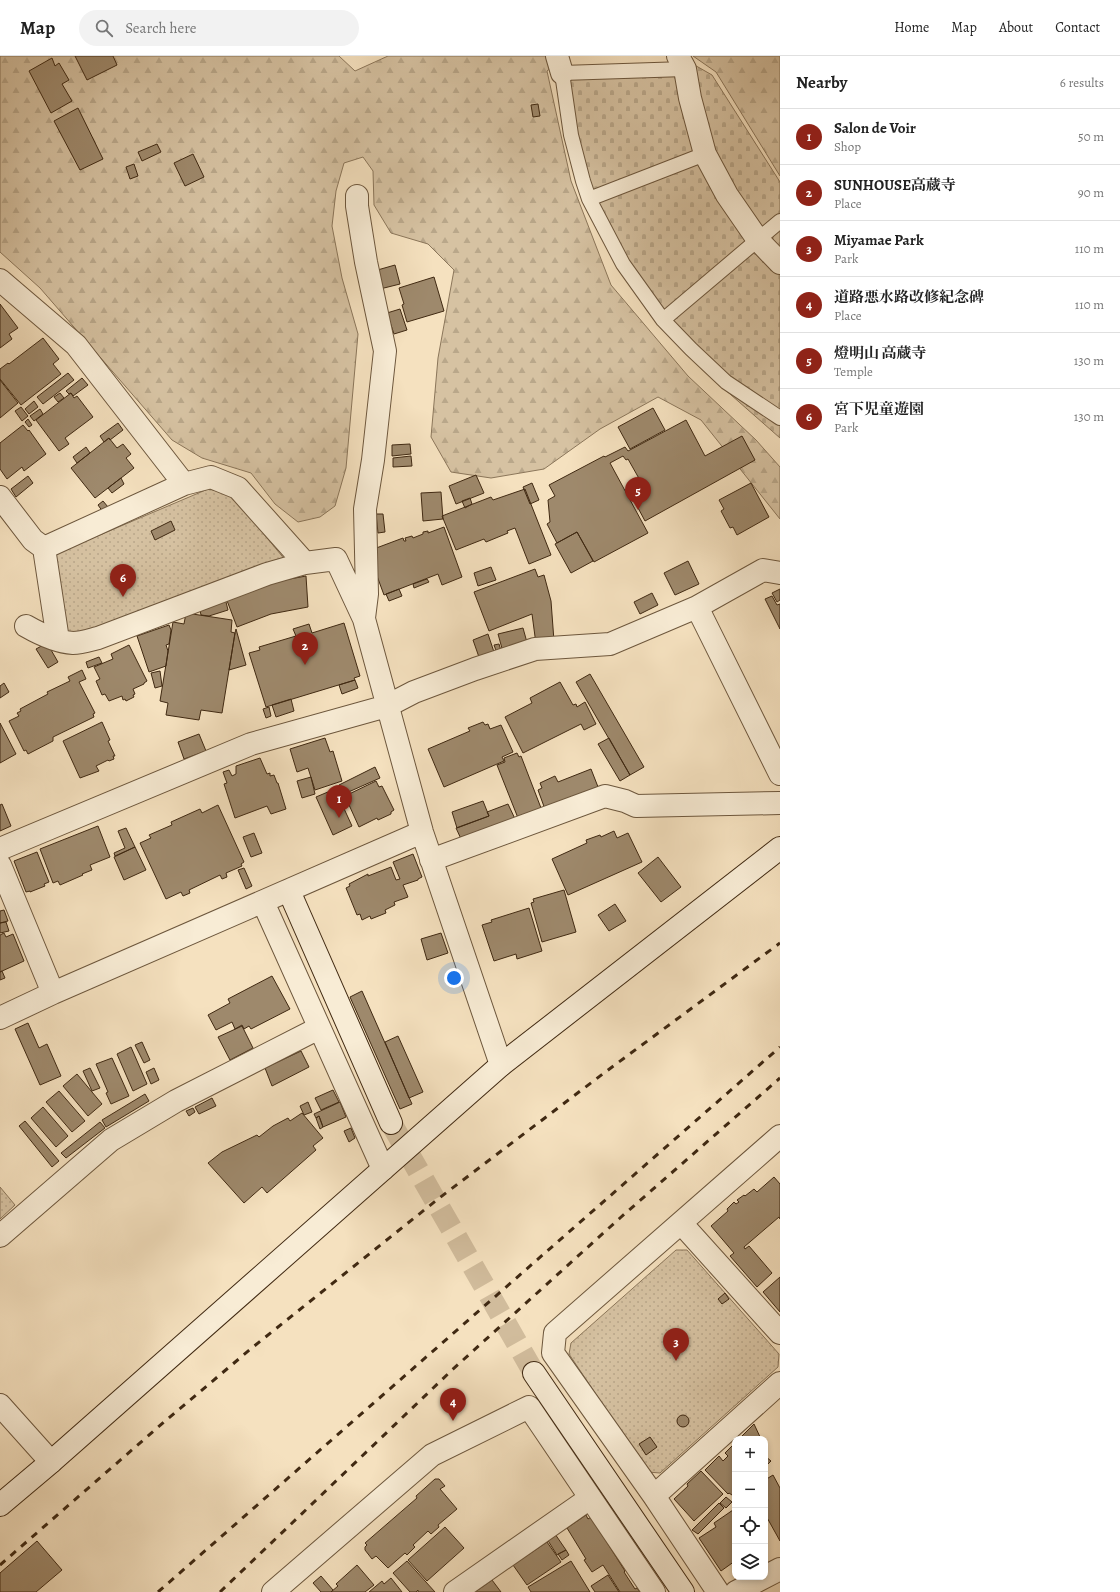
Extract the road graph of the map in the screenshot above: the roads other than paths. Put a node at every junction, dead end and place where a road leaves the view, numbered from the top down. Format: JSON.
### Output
{"nodes":[{"id":1,"x":681,"y":63,"type":"edge"},
{"id":2,"x":560,"y":65,"type":"edge"},
{"id":3,"x":705,"y":154,"type":"junction"},
{"id":4,"x":357,"y":196,"type":"dead end"},
{"id":5,"x":589,"y":198,"type":"junction"},
{"id":6,"x":780,"y":221,"type":"edge"},
{"id":7,"x":758,"y":240,"type":"junction"},
{"id":8,"x":780,"y":263,"type":"edge"},
{"id":9,"x":0,"y":280,"type":"edge"},
{"id":10,"x":663,"y":320,"type":"junction"},
{"id":11,"x":778,"y":414,"type":"edge"},
{"id":12,"x":184,"y":484,"type":"junction"},
{"id":13,"x":0,"y":497,"type":"edge"},
{"id":14,"x":44,"y":548,"type":"junction"},
{"id":15,"x":305,"y":563,"type":"junction"},
{"id":16,"x":780,"y":573,"type":"edge"},
{"id":17,"x":696,"y":607,"type":"junction"},
{"id":18,"x":364,"y":619,"type":"junction"},
{"id":19,"x":26,"y":626,"type":"dead end"},
{"id":20,"x":58,"y":640,"type":"junction"},
{"id":21,"x":387,"y":706,"type":"junction"},
{"id":22,"x":780,"y":774,"type":"edge"},
{"id":23,"x":780,"y":803,"type":"edge"},
{"id":24,"x":422,"y":832,"type":"junction"},
{"id":25,"x":780,"y":848,"type":"edge"},
{"id":26,"x":0,"y":849,"type":"edge"},
{"id":27,"x":431,"y":860,"type":"junction"},
{"id":28,"x":0,"y":864,"type":"edge"},
{"id":29,"x":289,"y":891,"type":"junction"},
{"id":30,"x":263,"y":902,"type":"junction"},
{"id":31,"x":53,"y":993,"type":"junction"},
{"id":32,"x":0,"y":1018,"type":"edge"},
{"id":33,"x":319,"y":1028,"type":"junction"},
{"id":34,"x":501,"y":1065,"type":"junction"},
{"id":35,"x":391,"y":1123,"type":"tunnel mouth"},
{"id":36,"x":780,"y":1136,"type":"edge"},
{"id":37,"x":383,"y":1169,"type":"junction"},
{"id":38,"x":681,"y":1223,"type":"junction"},
{"id":39,"x":0,"y":1236,"type":"edge"},
{"id":40,"x":780,"y":1333,"type":"edge"},
{"id":41,"x":534,"y":1373,"type":"tunnel mouth"},
{"id":42,"x":780,"y":1383,"type":"edge"},
{"id":43,"x":0,"y":1405,"type":"edge"},
{"id":44,"x":51,"y":1462,"type":"junction"},
{"id":45,"x":654,"y":1496,"type":"junction"},
{"id":46,"x":590,"y":1498,"type":"junction"},
{"id":47,"x":0,"y":1505,"type":"edge"},
{"id":48,"x":780,"y":1569,"type":"edge"},
{"id":49,"x":274,"y":1592,"type":"edge"},
{"id":50,"x":455,"y":1592,"type":"edge"},
{"id":51,"x":654,"y":1592,"type":"edge"},
{"id":52,"x":683,"y":1592,"type":"edge"},
{"id":53,"x":718,"y":1592,"type":"edge"},
{"id":54,"x":736,"y":1592,"type":"edge"}],
"edges":[{"from":1,"to":2,"type":"lane"},
{"from":1,"to":3,"type":"street"},
{"from":2,"to":5,"type":"lane"},
{"from":3,"to":5,"type":"lane"},
{"from":3,"to":7,"type":"street"},
{"from":4,"to":18,"type":"street"},
{"from":5,"to":10,"type":"lane"},
{"from":6,"to":7,"type":"lane"},
{"from":7,"to":8,"type":"street"},
{"from":7,"to":10,"type":"lane"},
{"from":9,"to":12,"type":"street"},
{"from":10,"to":11,"type":"lane"},
{"from":12,"to":14,"type":"street"},
{"from":12,"to":15,"type":"street"},
{"from":13,"to":14,"type":"street"},
{"from":14,"to":20,"type":"street"},
{"from":15,"to":18,"type":"street"},
{"from":15,"to":20,"type":"street"},
{"from":16,"to":17,"type":"street"},
{"from":17,"to":21,"type":"street"},
{"from":17,"to":22,"type":"street"},
{"from":18,"to":21,"type":"street"},
{"from":19,"to":20,"type":"street"},
{"from":21,"to":24,"type":"street"},
{"from":21,"to":26,"type":"street"},
{"from":23,"to":27,"type":"street"},
{"from":24,"to":27,"type":"street"},
{"from":24,"to":29,"type":"street"},
{"from":25,"to":34,"type":"street"},
{"from":27,"to":34,"type":"street"},
{"from":28,"to":31,"type":"street"},
{"from":29,"to":30,"type":"street"},
{"from":29,"to":35,"type":"street"},
{"from":30,"to":31,"type":"street"},
{"from":30,"to":33,"type":"street"},
{"from":31,"to":32,"type":"street"},
{"from":33,"to":37,"type":"street"},
{"from":33,"to":39,"type":"street"},
{"from":34,"to":37,"type":"street"},
{"from":36,"to":38,"type":"street"},
{"from":37,"to":44,"type":"street"},
{"from":38,"to":40,"type":"street"},
{"from":38,"to":45,"type":"street"},
{"from":41,"to":52,"type":"street"},
{"from":42,"to":45,"type":"street"},
{"from":43,"to":44,"type":"street"},
{"from":44,"to":47,"type":"street"},
{"from":45,"to":53,"type":"street"},
{"from":46,"to":49,"type":"street"},
{"from":46,"to":50,"type":"street"},
{"from":46,"to":51,"type":"street"},
{"from":48,"to":54,"type":"street"}]}
